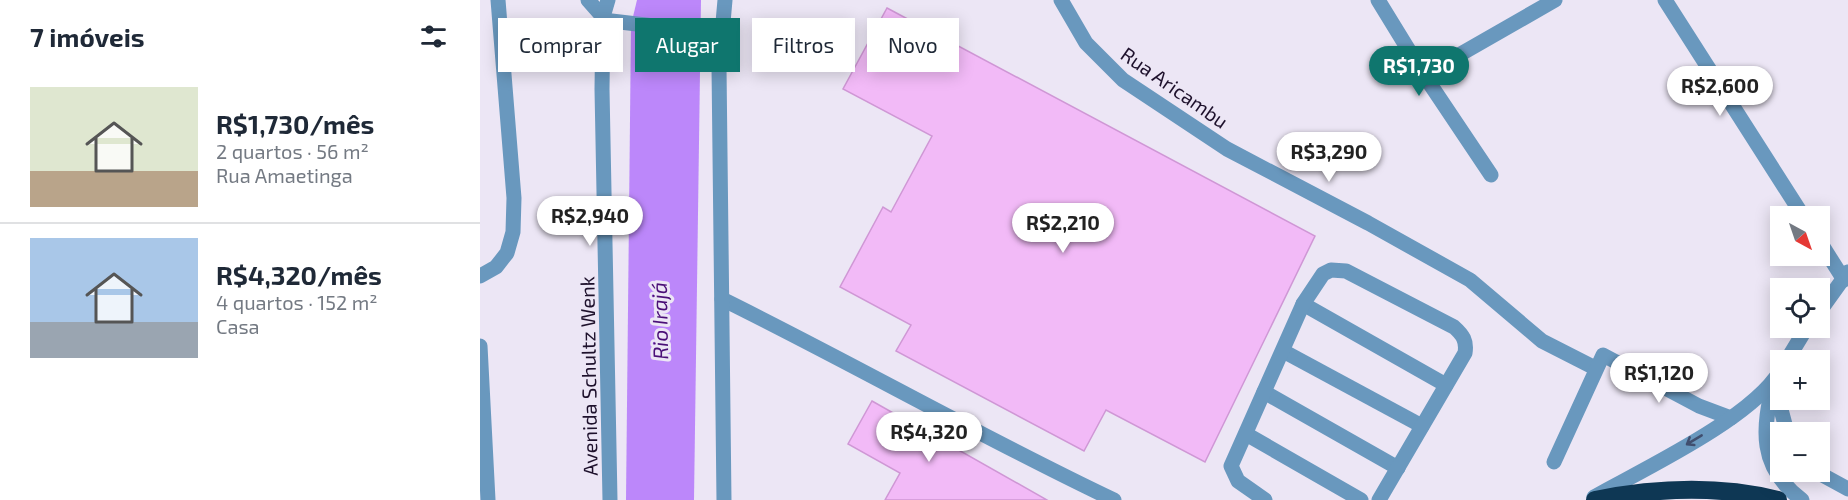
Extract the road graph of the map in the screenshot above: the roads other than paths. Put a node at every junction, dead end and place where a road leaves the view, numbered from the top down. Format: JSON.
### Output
{"nodes":[{"id":1,"x":498,"y":0,"type":"edge"},
{"id":2,"x":588,"y":0,"type":"edge"},
{"id":3,"x":608,"y":0,"type":"edge"},
{"id":4,"x":725,"y":0,"type":"edge"},
{"id":5,"x":1061,"y":0,"type":"edge"},
{"id":6,"x":1378,"y":0,"type":"edge"},
{"id":7,"x":1555,"y":0,"type":"edge"},
{"id":8,"x":1665,"y":0,"type":"edge"},
{"id":9,"x":603,"y":18,"type":"joint"},
{"id":10,"x":723,"y":18,"type":"edge"},
{"id":11,"x":602,"y":72,"type":"edge"},
{"id":12,"x":719,"y":72,"type":"edge"},
{"id":13,"x":1424,"y":75,"type":"junction"},
{"id":14,"x":1491,"y":175,"type":"dead end"},
{"id":15,"x":1797,"y":206,"type":"edge"},
{"id":16,"x":1830,"y":255,"type":"edge"},
{"id":17,"x":480,"y":276,"type":"edge"},
{"id":18,"x":1846,"y":276,"type":"edge"},
{"id":19,"x":1830,"y":298,"type":"edge"},
{"id":20,"x":722,"y":299,"type":"junction"},
{"id":21,"x":1304,"y":304,"type":"junction"},
{"id":22,"x":480,"y":346,"type":"edge"},
{"id":23,"x":1282,"y":351,"type":"junction"},
{"id":24,"x":1599,"y":361,"type":"junction"},
{"id":25,"x":1770,"y":382,"type":"edge"},
{"id":26,"x":1446,"y":385,"type":"junction"},
{"id":27,"x":1264,"y":392,"type":"junction"},
{"id":28,"x":1770,"y":401,"type":"edge"},
{"id":29,"x":1731,"y":418,"type":"junction"},
{"id":30,"x":1422,"y":426,"type":"junction"},
{"id":31,"x":1245,"y":434,"type":"junction"},
{"id":32,"x":1554,"y":462,"type":"dead end"},
{"id":33,"x":1398,"y":468,"type":"junction"},
{"id":34,"x":1830,"y":479,"type":"edge"},
{"id":35,"x":1848,"y":489,"type":"edge"},
{"id":36,"x":488,"y":500,"type":"edge"},
{"id":37,"x":610,"y":500,"type":"edge"},
{"id":38,"x":724,"y":500,"type":"edge"},
{"id":39,"x":1114,"y":500,"type":"edge"},
{"id":40,"x":1265,"y":500,"type":"edge"},
{"id":41,"x":1361,"y":500,"type":"edge"},
{"id":42,"x":1379,"y":500,"type":"edge"},
{"id":43,"x":1589,"y":500,"type":"edge"},
{"id":44,"x":1595,"y":500,"type":"edge"},
{"id":45,"x":1778,"y":500,"type":"edge"},
{"id":46,"x":1802,"y":500,"type":"edge"}],
"edges":[{"from":1,"to":17,"type":"street"},
{"from":2,"to":9,"type":"street"},
{"from":3,"to":9,"type":"street","name":"Avenida Schultz Wenk"},
{"from":4,"to":10,"type":"street"},
{"from":5,"to":24,"type":"street","name":"Rua Aricambu"},
{"from":6,"to":13,"type":"street"},
{"from":7,"to":13,"type":"street"},
{"from":8,"to":15,"type":"street"},
{"from":11,"to":37,"type":"street","name":"Avenida Schultz Wenk"},
{"from":12,"to":20,"type":"street"},
{"from":13,"to":14,"type":"street"},
{"from":16,"to":18,"type":"street"},
{"from":18,"to":19,"type":"street"},
{"from":20,"to":38,"type":"street"},
{"from":20,"to":39,"type":"street"},
{"from":21,"to":23,"type":"street"},
{"from":21,"to":26,"type":"street"},
{"from":21,"to":26,"type":"street"},
{"from":22,"to":36,"type":"street"},
{"from":23,"to":27,"type":"street"},
{"from":23,"to":30,"type":"street"},
{"from":24,"to":29,"type":"street","name":"Rua Aricambu"},
{"from":24,"to":32,"type":"street"},
{"from":25,"to":29,"type":"street"},
{"from":26,"to":30,"type":"street"},
{"from":27,"to":31,"type":"street"},
{"from":27,"to":33,"type":"street"},
{"from":28,"to":46,"type":"street"},
{"from":29,"to":43,"type":"street","one_way":true},
{"from":30,"to":33,"type":"street"},
{"from":31,"to":40,"type":"street"},
{"from":31,"to":41,"type":"street"},
{"from":33,"to":42,"type":"street"},
{"from":34,"to":35,"type":"street"},
{"from":44,"to":45,"type":"highway"}]}
